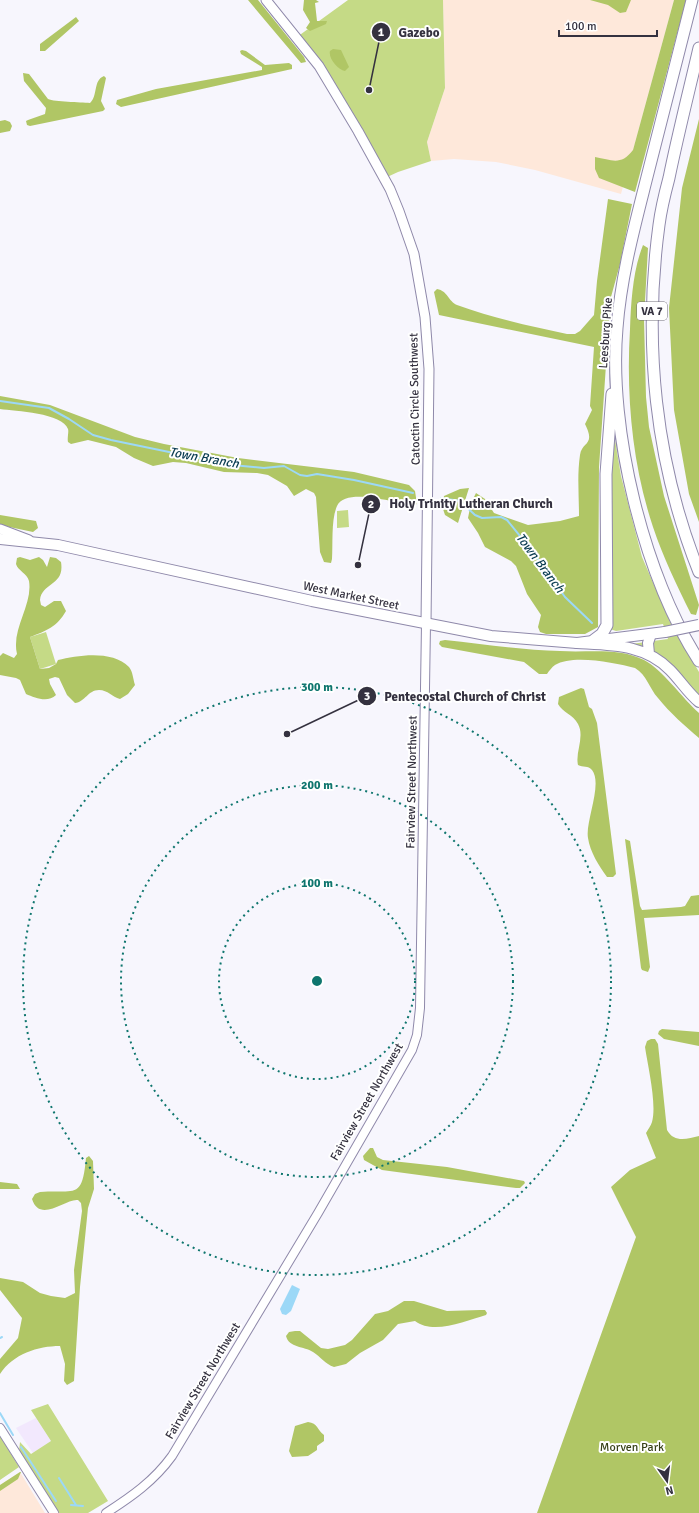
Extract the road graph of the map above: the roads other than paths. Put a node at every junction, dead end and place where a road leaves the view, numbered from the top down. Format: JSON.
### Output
{"nodes":[{"id":1,"x":266,"y":0,"type":"edge"},
{"id":2,"x":692,"y":0,"type":"edge"},
{"id":3,"x":699,"y":48,"type":"edge"},
{"id":4,"x":615,"y":366,"type":"junction"},
{"id":5,"x":0,"y":530,"type":"edge"},
{"id":6,"x":0,"y":539,"type":"edge"},
{"id":7,"x":33,"y":541,"type":"junction"},
{"id":8,"x":699,"y":572,"type":"edge"},
{"id":9,"x":426,"y":624,"type":"junction"},
{"id":10,"x":699,"y":625,"type":"edge"},
{"id":11,"x":651,"y":634,"type":"junction"},
{"id":12,"x":594,"y":640,"type":"junction"},
{"id":13,"x":577,"y":643,"type":"junction"},
{"id":14,"x":649,"y":654,"type":"junction"},
{"id":15,"x":697,"y":656,"type":"edge"},
{"id":16,"x":699,"y":702,"type":"edge"},
{"id":17,"x":0,"y":1428,"type":"edge"},
{"id":18,"x":54,"y":1513,"type":"edge"},
{"id":19,"x":106,"y":1513,"type":"edge"}],
"edges":[{"from":1,"to":9,"type":"main road","name":"Catoctin Circle Southwest"},
{"from":2,"to":4,"type":"highway","name":"Leesburg Pike","number":"VA 7"},
{"from":3,"to":8,"type":"highway","number":"VA 7"},
{"from":4,"to":12,"type":"highway"},
{"from":4,"to":15,"type":"highway","name":"Leesburg Pike","number":"VA 7"},
{"from":5,"to":7,"type":"main road"},
{"from":6,"to":7,"type":"main road","name":"West Market Street"},
{"from":7,"to":9,"type":"main road","name":"West Market Street"},
{"from":9,"to":13,"type":"main road","name":"West Market Street"},
{"from":9,"to":19,"type":"street","name":"Fairview Street Northwest"},
{"from":10,"to":11,"type":"main road","name":"West Market Street","bridge":true},
{"from":11,"to":12,"type":"main road","name":"West Market Street"},
{"from":11,"to":14,"type":"main road"},
{"from":12,"to":13,"type":"main road","name":"West Market Street"},
{"from":13,"to":14,"type":"main road"},
{"from":14,"to":16,"type":"main road"},
{"from":17,"to":18,"type":"street"}]}
